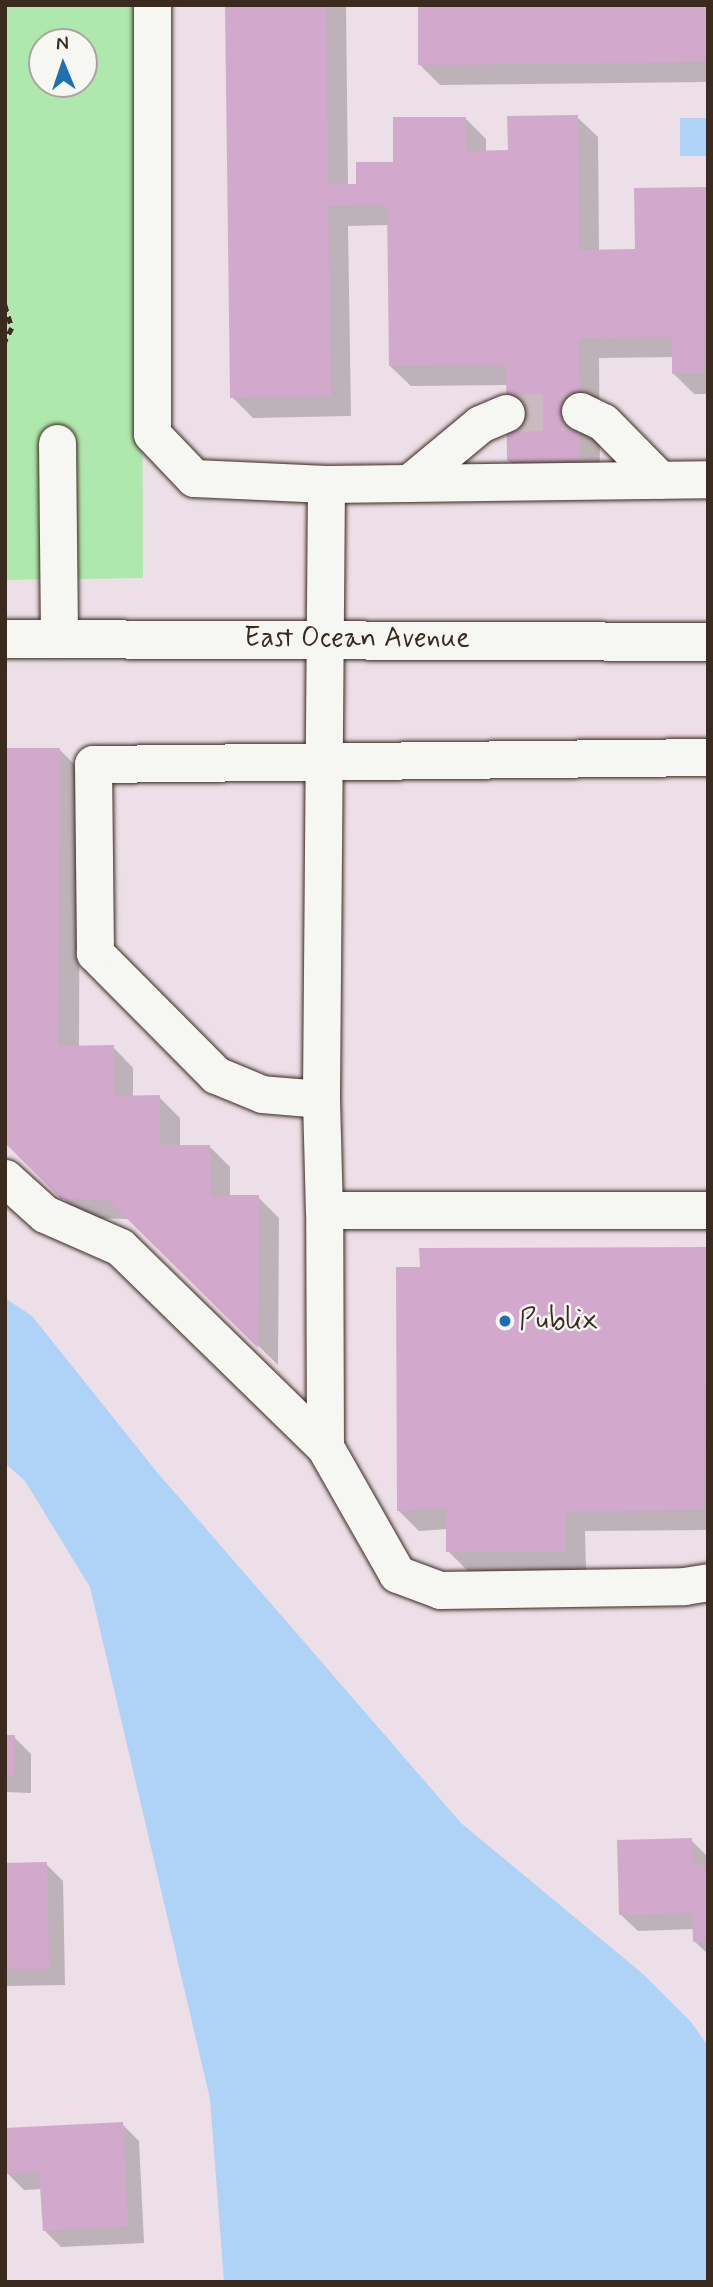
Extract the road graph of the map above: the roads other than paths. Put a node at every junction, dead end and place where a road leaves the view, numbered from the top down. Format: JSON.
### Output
{"nodes":[{"id":1,"x":152,"y":5,"type":"edge"},
{"id":2,"x":580,"y":411,"type":"tunnel mouth"},
{"id":3,"x":506,"y":413,"type":"tunnel mouth"},
{"id":4,"x":57,"y":443,"type":"dead end"},
{"id":5,"x":660,"y":480,"type":"junction"},
{"id":6,"x":708,"y":480,"type":"edge"},
{"id":7,"x":410,"y":483,"type":"junction"},
{"id":8,"x":326,"y":484,"type":"junction"},
{"id":9,"x":5,"y":639,"type":"edge"},
{"id":10,"x":59,"y":639,"type":"junction"},
{"id":11,"x":323,"y":639,"type":"junction"},
{"id":12,"x":708,"y":642,"type":"edge"},
{"id":13,"x":708,"y":757,"type":"edge"},
{"id":14,"x":323,"y":762,"type":"junction"},
{"id":15,"x":321,"y":1099,"type":"junction"},
{"id":16,"x":5,"y":1178,"type":"edge"},
{"id":17,"x":324,"y":1210,"type":"junction"},
{"id":18,"x":708,"y":1210,"type":"edge"},
{"id":19,"x":325,"y":1447,"type":"junction"},
{"id":20,"x":708,"y":1582,"type":"edge"}],
"edges":[{"from":1,"to":8,"type":"lane"},
{"from":2,"to":5,"type":"lane"},
{"from":3,"to":7,"type":"lane"},
{"from":4,"to":10,"type":"lane"},
{"from":5,"to":6,"type":"lane"},
{"from":5,"to":7,"type":"lane"},
{"from":7,"to":8,"type":"lane"},
{"from":8,"to":11,"type":"lane"},
{"from":9,"to":10,"type":"main road","name":"East Ocean Avenue"},
{"from":10,"to":11,"type":"main road","name":"East Ocean Avenue"},
{"from":11,"to":12,"type":"main road","name":"East Ocean Avenue"},
{"from":11,"to":14,"type":"lane"},
{"from":13,"to":14,"type":"lane"},
{"from":14,"to":15,"type":"lane"},
{"from":14,"to":15,"type":"lane"},
{"from":15,"to":17,"type":"lane"},
{"from":16,"to":19,"type":"lane"},
{"from":17,"to":18,"type":"lane"},
{"from":17,"to":19,"type":"lane"},
{"from":19,"to":20,"type":"lane"}]}
